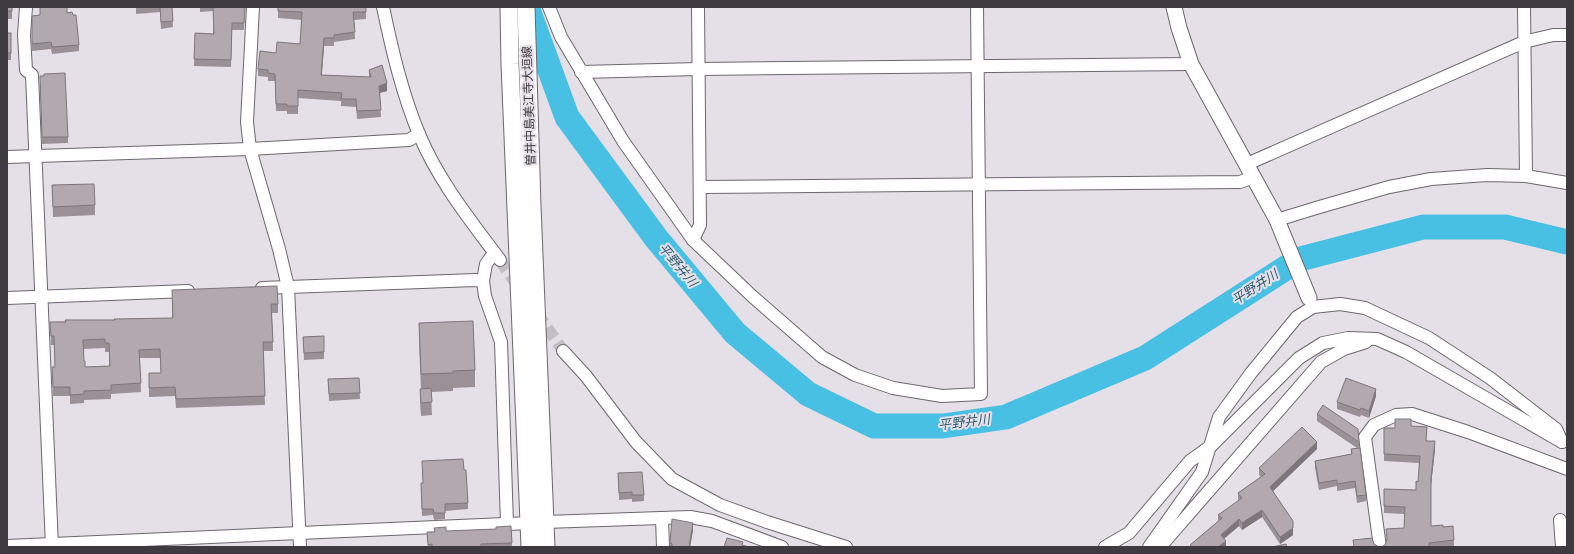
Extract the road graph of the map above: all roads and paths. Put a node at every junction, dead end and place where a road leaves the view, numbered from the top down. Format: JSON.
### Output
{"nodes":[{"id":1,"x":26,"y":7,"type":"edge"},
{"id":2,"x":253,"y":7,"type":"edge"},
{"id":3,"x":383,"y":7,"type":"edge"},
{"id":4,"x":509,"y":7,"type":"edge"},
{"id":5,"x":526,"y":7,"type":"edge"},
{"id":6,"x":549,"y":7,"type":"edge"},
{"id":7,"x":698,"y":7,"type":"edge"},
{"id":8,"x":977,"y":7,"type":"edge"},
{"id":9,"x":1174,"y":7,"type":"edge"},
{"id":10,"x":1524,"y":7,"type":"edge"},
{"id":11,"x":1567,"y":35,"type":"edge"},
{"id":12,"x":1524,"y":42,"type":"junction"},
{"id":13,"x":1191,"y":64,"type":"junction"},
{"id":14,"x":977,"y":66,"type":"junction"},
{"id":15,"x":698,"y":69,"type":"junction"},
{"id":16,"x":581,"y":72,"type":"junction"},
{"id":17,"x":419,"y":134,"type":"junction"},
{"id":18,"x":250,"y":149,"type":"junction"},
{"id":19,"x":35,"y":156,"type":"junction"},
{"id":20,"x":7,"y":157,"type":"edge"},
{"id":21,"x":1247,"y":164,"type":"junction"},
{"id":22,"x":1526,"y":176,"type":"junction"},
{"id":23,"x":1254,"y":178,"type":"junction"},
{"id":24,"x":1567,"y":183,"type":"edge"},
{"id":25,"x":978,"y":184,"type":"junction"},
{"id":26,"x":700,"y":187,"type":"junction"},
{"id":27,"x":1279,"y":224,"type":"junction"},
{"id":28,"x":693,"y":240,"type":"junction"},
{"id":29,"x":483,"y":281,"type":"junction"},
{"id":30,"x":288,"y":287,"type":"junction"},
{"id":31,"x":248,"y":289,"type":"edge"},
{"id":32,"x":200,"y":291,"type":"edge"},
{"id":33,"x":41,"y":296,"type":"junction"},
{"id":34,"x":7,"y":298,"type":"edge"},
{"id":35,"x":1311,"y":302,"type":"junction"},
{"id":36,"x":1377,"y":339,"type":"junction"},
{"id":37,"x":563,"y":351,"type":"tunnel mouth"},
{"id":38,"x":1564,"y":443,"type":"edge"},
{"id":39,"x":1211,"y":446,"type":"junction"},
{"id":40,"x":1567,"y":469,"type":"edge"},
{"id":41,"x":662,"y":518,"type":"junction"},
{"id":42,"x":1560,"y":520,"type":"dead end"},
{"id":43,"x":537,"y":523,"type":"junction"},
{"id":44,"x":507,"y":524,"type":"junction"},
{"id":45,"x":299,"y":533,"type":"junction"},
{"id":46,"x":52,"y":545,"type":"edge"},
{"id":47,"x":7,"y":546,"type":"edge"},
{"id":48,"x":300,"y":547,"type":"edge"},
{"id":49,"x":530,"y":547,"type":"edge"},
{"id":50,"x":546,"y":547,"type":"edge"},
{"id":51,"x":663,"y":547,"type":"edge"},
{"id":52,"x":782,"y":547,"type":"edge"},
{"id":53,"x":846,"y":547,"type":"edge"},
{"id":54,"x":1105,"y":547,"type":"edge"},
{"id":55,"x":1149,"y":547,"type":"edge"},
{"id":56,"x":1160,"y":547,"type":"edge"},
{"id":57,"x":1380,"y":547,"type":"edge"},
{"id":58,"x":1562,"y":547,"type":"edge"}],
"edges":[{"from":1,"to":19,"type":"street"},
{"from":2,"to":18,"type":"street"},
{"from":3,"to":17,"type":"street"},
{"from":4,"to":43,"type":"main road","name":"曽井中島美江寺大垣線"},
{"from":5,"to":43,"type":"main road","name":"曽井中島美江寺大垣線"},
{"from":6,"to":16,"type":"street"},
{"from":7,"to":15,"type":"street"},
{"from":8,"to":14,"type":"street"},
{"from":9,"to":13,"type":"street"},
{"from":10,"to":12,"type":"street"},
{"from":11,"to":12,"type":"street"},
{"from":12,"to":21,"type":"street"},
{"from":12,"to":22,"type":"street"},
{"from":13,"to":14,"type":"street"},
{"from":13,"to":21,"type":"street"},
{"from":14,"to":15,"type":"street"},
{"from":14,"to":25,"type":"street"},
{"from":15,"to":16,"type":"street"},
{"from":15,"to":26,"type":"street"},
{"from":16,"to":28,"type":"street"},
{"from":17,"to":18,"type":"street"},
{"from":17,"to":29,"type":"street"},
{"from":18,"to":19,"type":"street"},
{"from":18,"to":30,"type":"street"},
{"from":19,"to":20,"type":"street"},
{"from":19,"to":33,"type":"street"},
{"from":21,"to":23,"type":"street"},
{"from":22,"to":24,"type":"street"},
{"from":22,"to":27,"type":"street"},
{"from":23,"to":25,"type":"street"},
{"from":23,"to":27,"type":"street"},
{"from":25,"to":26,"type":"street"},
{"from":25,"to":28,"type":"street"},
{"from":26,"to":28,"type":"street"},
{"from":27,"to":35,"type":"street"},
{"from":29,"to":30,"type":"street"},
{"from":29,"to":44,"type":"street"},
{"from":30,"to":31,"type":"street"},
{"from":30,"to":45,"type":"street"},
{"from":32,"to":33,"type":"street"},
{"from":33,"to":34,"type":"street"},
{"from":33,"to":46,"type":"street"},
{"from":35,"to":38,"type":"street"},
{"from":35,"to":39,"type":"street"},
{"from":36,"to":38,"type":"street"},
{"from":36,"to":39,"type":"street"},
{"from":36,"to":56,"type":"street"},
{"from":37,"to":53,"type":"street"},
{"from":39,"to":54,"type":"street"},
{"from":39,"to":55,"type":"street"},
{"from":40,"to":57,"type":"street"},
{"from":41,"to":43,"type":"street"},
{"from":41,"to":51,"type":"street"},
{"from":41,"to":52,"type":"street"},
{"from":42,"to":58,"type":"street"},
{"from":43,"to":44,"type":"street"},
{"from":43,"to":49,"type":"main road"},
{"from":43,"to":50,"type":"main road"},
{"from":44,"to":45,"type":"street"},
{"from":45,"to":46,"type":"street"},
{"from":45,"to":48,"type":"street"},
{"from":46,"to":47,"type":"street"}]}
